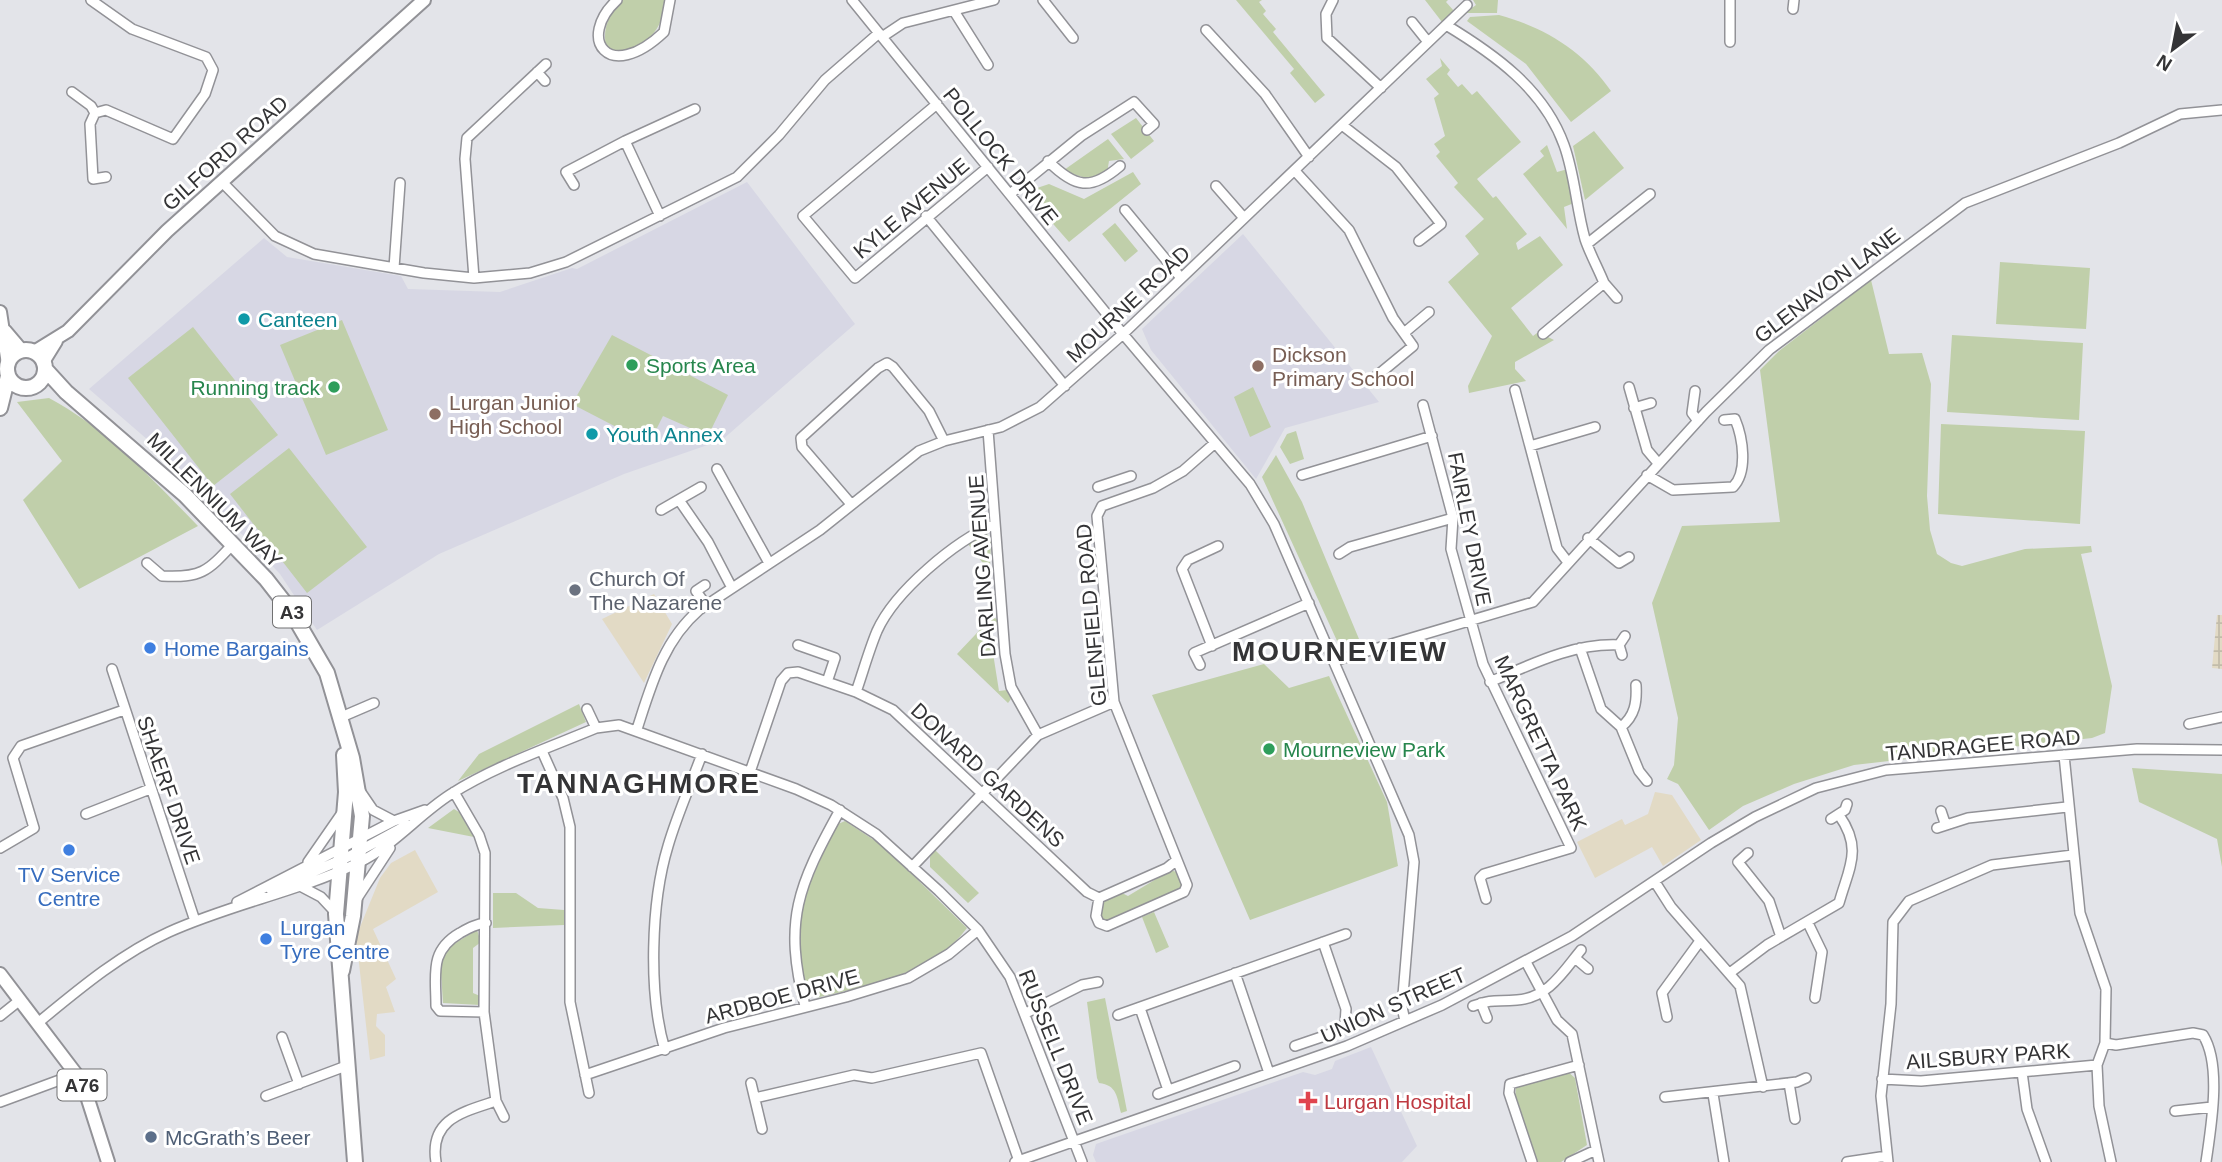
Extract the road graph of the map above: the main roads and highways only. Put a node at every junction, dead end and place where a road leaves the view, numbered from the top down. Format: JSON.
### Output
{"nodes":[{"id":1,"x":424,"y":0,"type":"edge"},
{"id":2,"x":0,"y":312,"type":"edge"},
{"id":3,"x":5,"y":331,"type":"junction"},
{"id":4,"x":36,"y":359,"type":"junction"},
{"id":5,"x":8,"y":370,"type":"junction"},
{"id":6,"x":38,"y":384,"type":"junction"},
{"id":7,"x":23,"y":388,"type":"junction"},
{"id":8,"x":66,"y":392,"type":"junction"},
{"id":9,"x":1,"y":407,"type":"edge"},
{"id":10,"x":344,"y":733,"type":"junction"},
{"id":11,"x":352,"y":758,"type":"junction"},
{"id":12,"x":350,"y":856,"type":"junction"},
{"id":13,"x":341,"y":968,"type":"junction"},
{"id":14,"x":0,"y":974,"type":"edge"},
{"id":15,"x":108,"y":1161,"type":"edge"},
{"id":16,"x":355,"y":1162,"type":"edge"}],
"edges":[{"from":1,"to":4,"type":"main road","name":"GILFORD ROAD"},
{"from":2,"to":3,"type":"main road"},
{"from":3,"to":4,"type":"main road"},
{"from":3,"to":5,"type":"main road"},
{"from":4,"to":5,"type":"highway"},
{"from":4,"to":6,"type":"highway"},
{"from":4,"to":8,"type":"highway","name":"MILLENNIUM WAY","number":"A3"},
{"from":5,"to":7,"type":"highway"},
{"from":5,"to":9,"type":"highway"},
{"from":6,"to":7,"type":"highway"},
{"from":6,"to":8,"type":"highway","name":"MILLENNIUM WAY","number":"A3"},
{"from":7,"to":9,"type":"highway"},
{"from":8,"to":10,"type":"highway","name":"MILLENNIUM WAY","number":"A3"},
{"from":10,"to":11,"type":"highway","name":"MILLENNIUM WAY","number":"A3"},
{"from":10,"to":12,"type":"highway","name":"MILLENNIUM WAY","number":"A3"},
{"from":11,"to":12,"type":"highway"},
{"from":11,"to":12,"type":"highway","name":"MILLENNIUM WAY","number":"A3"},
{"from":12,"to":13,"type":"highway"},
{"from":12,"to":13,"type":"highway","name":"MILLENNIUM WAY","number":"A3"},
{"from":12,"to":13,"type":"highway","name":"MILLENNIUM WAY","number":"A3"},
{"from":13,"to":16,"type":"highway","name":"MILLENNIUM WAY","number":"A3"},
{"from":14,"to":15,"type":"main road","number":"A76"}]}
